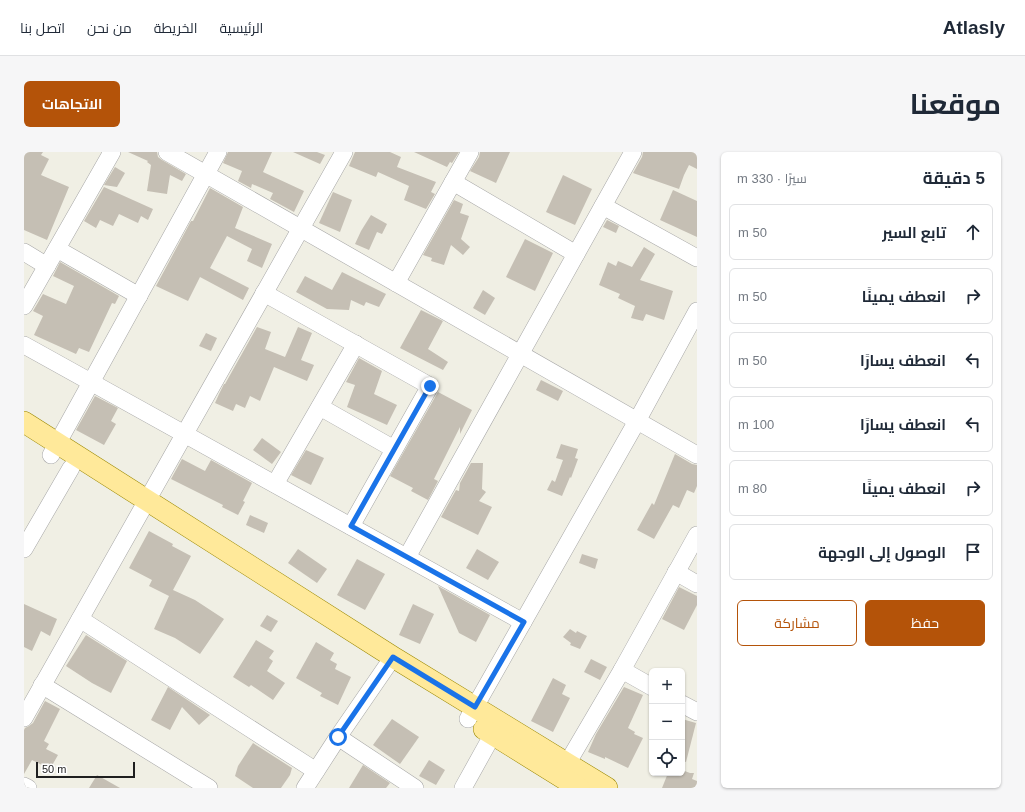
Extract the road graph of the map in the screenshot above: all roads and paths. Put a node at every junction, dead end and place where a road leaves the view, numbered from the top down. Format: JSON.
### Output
{"nodes":[{"id":1,"x":112,"y":152,"type":"edge"},
{"id":2,"x":167,"y":152,"type":"edge"},
{"id":3,"x":218,"y":152,"type":"edge"},
{"id":4,"x":344,"y":152,"type":"edge"},
{"id":5,"x":470,"y":152,"type":"edge"},
{"id":6,"x":631,"y":152,"type":"edge"},
{"id":7,"x":205,"y":174,"type":"junction"},
{"id":8,"x":453,"y":182,"type":"junction"},
{"id":9,"x":603,"y":206,"type":"junction"},
{"id":10,"x":301,"y":229,"type":"junction"},
{"id":11,"x":57,"y":249,"type":"junction"},
{"id":12,"x":24,"y":252,"type":"edge"},
{"id":13,"x":576,"y":254,"type":"junction"},
{"id":14,"x":697,"y":258,"type":"edge"},
{"id":15,"x":46,"y":266,"type":"junction"},
{"id":16,"x":396,"y":283,"type":"junction"},
{"id":17,"x":264,"y":293,"type":"junction"},
{"id":18,"x":139,"y":296,"type":"junction"},
{"id":19,"x":24,"y":306,"type":"edge"},
{"id":20,"x":697,"y":311,"type":"edge"},
{"id":21,"x":356,"y":344,"type":"junction"},
{"id":22,"x":24,"y":345,"type":"edge"},
{"id":23,"x":521,"y":355,"type":"junction"},
{"id":24,"x":92,"y":382,"type":"junction"},
{"id":25,"x":320,"y":407,"type":"junction"},
{"id":26,"x":636,"y":421,"type":"junction"},
{"id":27,"x":24,"y":422,"type":"edge"},
{"id":28,"x":184,"y":433,"type":"junction"},
{"id":29,"x":24,"y":438,"type":"edge"},
{"id":30,"x":54,"y":449,"type":"junction"},
{"id":31,"x":394,"y":449,"type":"junction"},
{"id":32,"x":697,"y":455,"type":"edge"},
{"id":33,"x":71,"y":468,"type":"junction"},
{"id":34,"x":275,"y":484,"type":"junction"},
{"id":35,"x":143,"y":506,"type":"junction"},
{"id":36,"x":351,"y":526,"type":"junction"},
{"id":37,"x":697,"y":535,"type":"edge"},
{"id":38,"x":24,"y":549,"type":"edge"},
{"id":39,"x":408,"y":557,"type":"junction"},
{"id":40,"x":676,"y":572,"type":"junction"},
{"id":41,"x":697,"y":584,"type":"edge"},
{"id":42,"x":80,"y":619,"type":"junction"},
{"id":43,"x":524,"y":622,"type":"junction"},
{"id":44,"x":389,"y":662,"type":"junction"},
{"id":45,"x":622,"y":670,"type":"junction"},
{"id":46,"x":42,"y":685,"type":"junction"},
{"id":47,"x":649,"y":685,"type":"edge"},
{"id":48,"x":685,"y":706,"type":"edge"},
{"id":49,"x":697,"y":712,"type":"edge"},
{"id":50,"x":472,"y":713,"type":"junction"},
{"id":51,"x":24,"y":718,"type":"edge"},
{"id":52,"x":493,"y":734,"type":"junction"},
{"id":53,"x":338,"y":737,"type":"junction"},
{"id":54,"x":316,"y":771,"type":"junction"},
{"id":55,"x":570,"y":778,"type":"edge"},
{"id":56,"x":24,"y":786,"type":"edge"},
{"id":57,"x":406,"y":786,"type":"edge"},
{"id":58,"x":28,"y":788,"type":"edge"},
{"id":59,"x":209,"y":788,"type":"edge"},
{"id":60,"x":305,"y":788,"type":"edge"},
{"id":61,"x":463,"y":788,"type":"edge"},
{"id":62,"x":607,"y":788,"type":"edge"}],
"edges":[{"from":1,"to":11,"type":"street"},
{"from":2,"to":7,"type":"street"},
{"from":3,"to":7,"type":"street"},
{"from":4,"to":10,"type":"street"},
{"from":5,"to":8,"type":"street"},
{"from":6,"to":9,"type":"street"},
{"from":7,"to":10,"type":"street"},
{"from":7,"to":18,"type":"street"},
{"from":8,"to":13,"type":"street"},
{"from":8,"to":16,"type":"street"},
{"from":9,"to":13,"type":"street"},
{"from":9,"to":14,"type":"street"},
{"from":10,"to":16,"type":"street"},
{"from":10,"to":17,"type":"street"},
{"from":11,"to":15,"type":"street"},
{"from":11,"to":18,"type":"street"},
{"from":12,"to":15,"type":"street"},
{"from":13,"to":23,"type":"street"},
{"from":15,"to":19,"type":"street"},
{"from":16,"to":23,"type":"street"},
{"from":17,"to":21,"type":"street"},
{"from":17,"to":28,"type":"street"},
{"from":18,"to":24,"type":"street"},
{"from":20,"to":26,"type":"street"},
{"from":21,"to":25,"type":"street"},
{"from":21,"to":31,"type":"street"},
{"from":22,"to":24,"type":"street"},
{"from":23,"to":26,"type":"street"},
{"from":23,"to":39,"type":"street"},
{"from":24,"to":28,"type":"street"},
{"from":24,"to":30,"type":"street"},
{"from":25,"to":31,"type":"street"},
{"from":25,"to":34,"type":"street"},
{"from":26,"to":32,"type":"street"},
{"from":26,"to":43,"type":"street"},
{"from":27,"to":30,"type":"main road"},
{"from":28,"to":34,"type":"street"},
{"from":28,"to":35,"type":"street"},
{"from":29,"to":30,"type":"main road"},
{"from":30,"to":33,"type":"main road"},
{"from":30,"to":35,"type":"main road"},
{"from":31,"to":36,"type":"street"},
{"from":33,"to":35,"type":"main road"},
{"from":33,"to":38,"type":"street"},
{"from":34,"to":36,"type":"street"},
{"from":35,"to":42,"type":"street"},
{"from":35,"to":44,"type":"main road"},
{"from":36,"to":39,"type":"street"},
{"from":37,"to":40,"type":"street"},
{"from":39,"to":43,"type":"street"},
{"from":40,"to":41,"type":"street"},
{"from":40,"to":45,"type":"street"},
{"from":42,"to":46,"type":"street"},
{"from":42,"to":54,"type":"street"},
{"from":43,"to":50,"type":"street"},
{"from":44,"to":50,"type":"main road"},
{"from":44,"to":53,"type":"street"},
{"from":45,"to":47,"type":"street"},
{"from":45,"to":55,"type":"street"},
{"from":46,"to":51,"type":"street"},
{"from":46,"to":59,"type":"street"},
{"from":48,"to":49,"type":"street"},
{"from":50,"to":52,"type":"main road"},
{"from":50,"to":55,"type":"main road"},
{"from":52,"to":55,"type":"main road"},
{"from":52,"to":61,"type":"street"},
{"from":53,"to":54,"type":"street"},
{"from":53,"to":57,"type":"street"},
{"from":54,"to":60,"type":"street"},
{"from":55,"to":62,"type":"main road"},
{"from":56,"to":58,"type":"street"}]}
